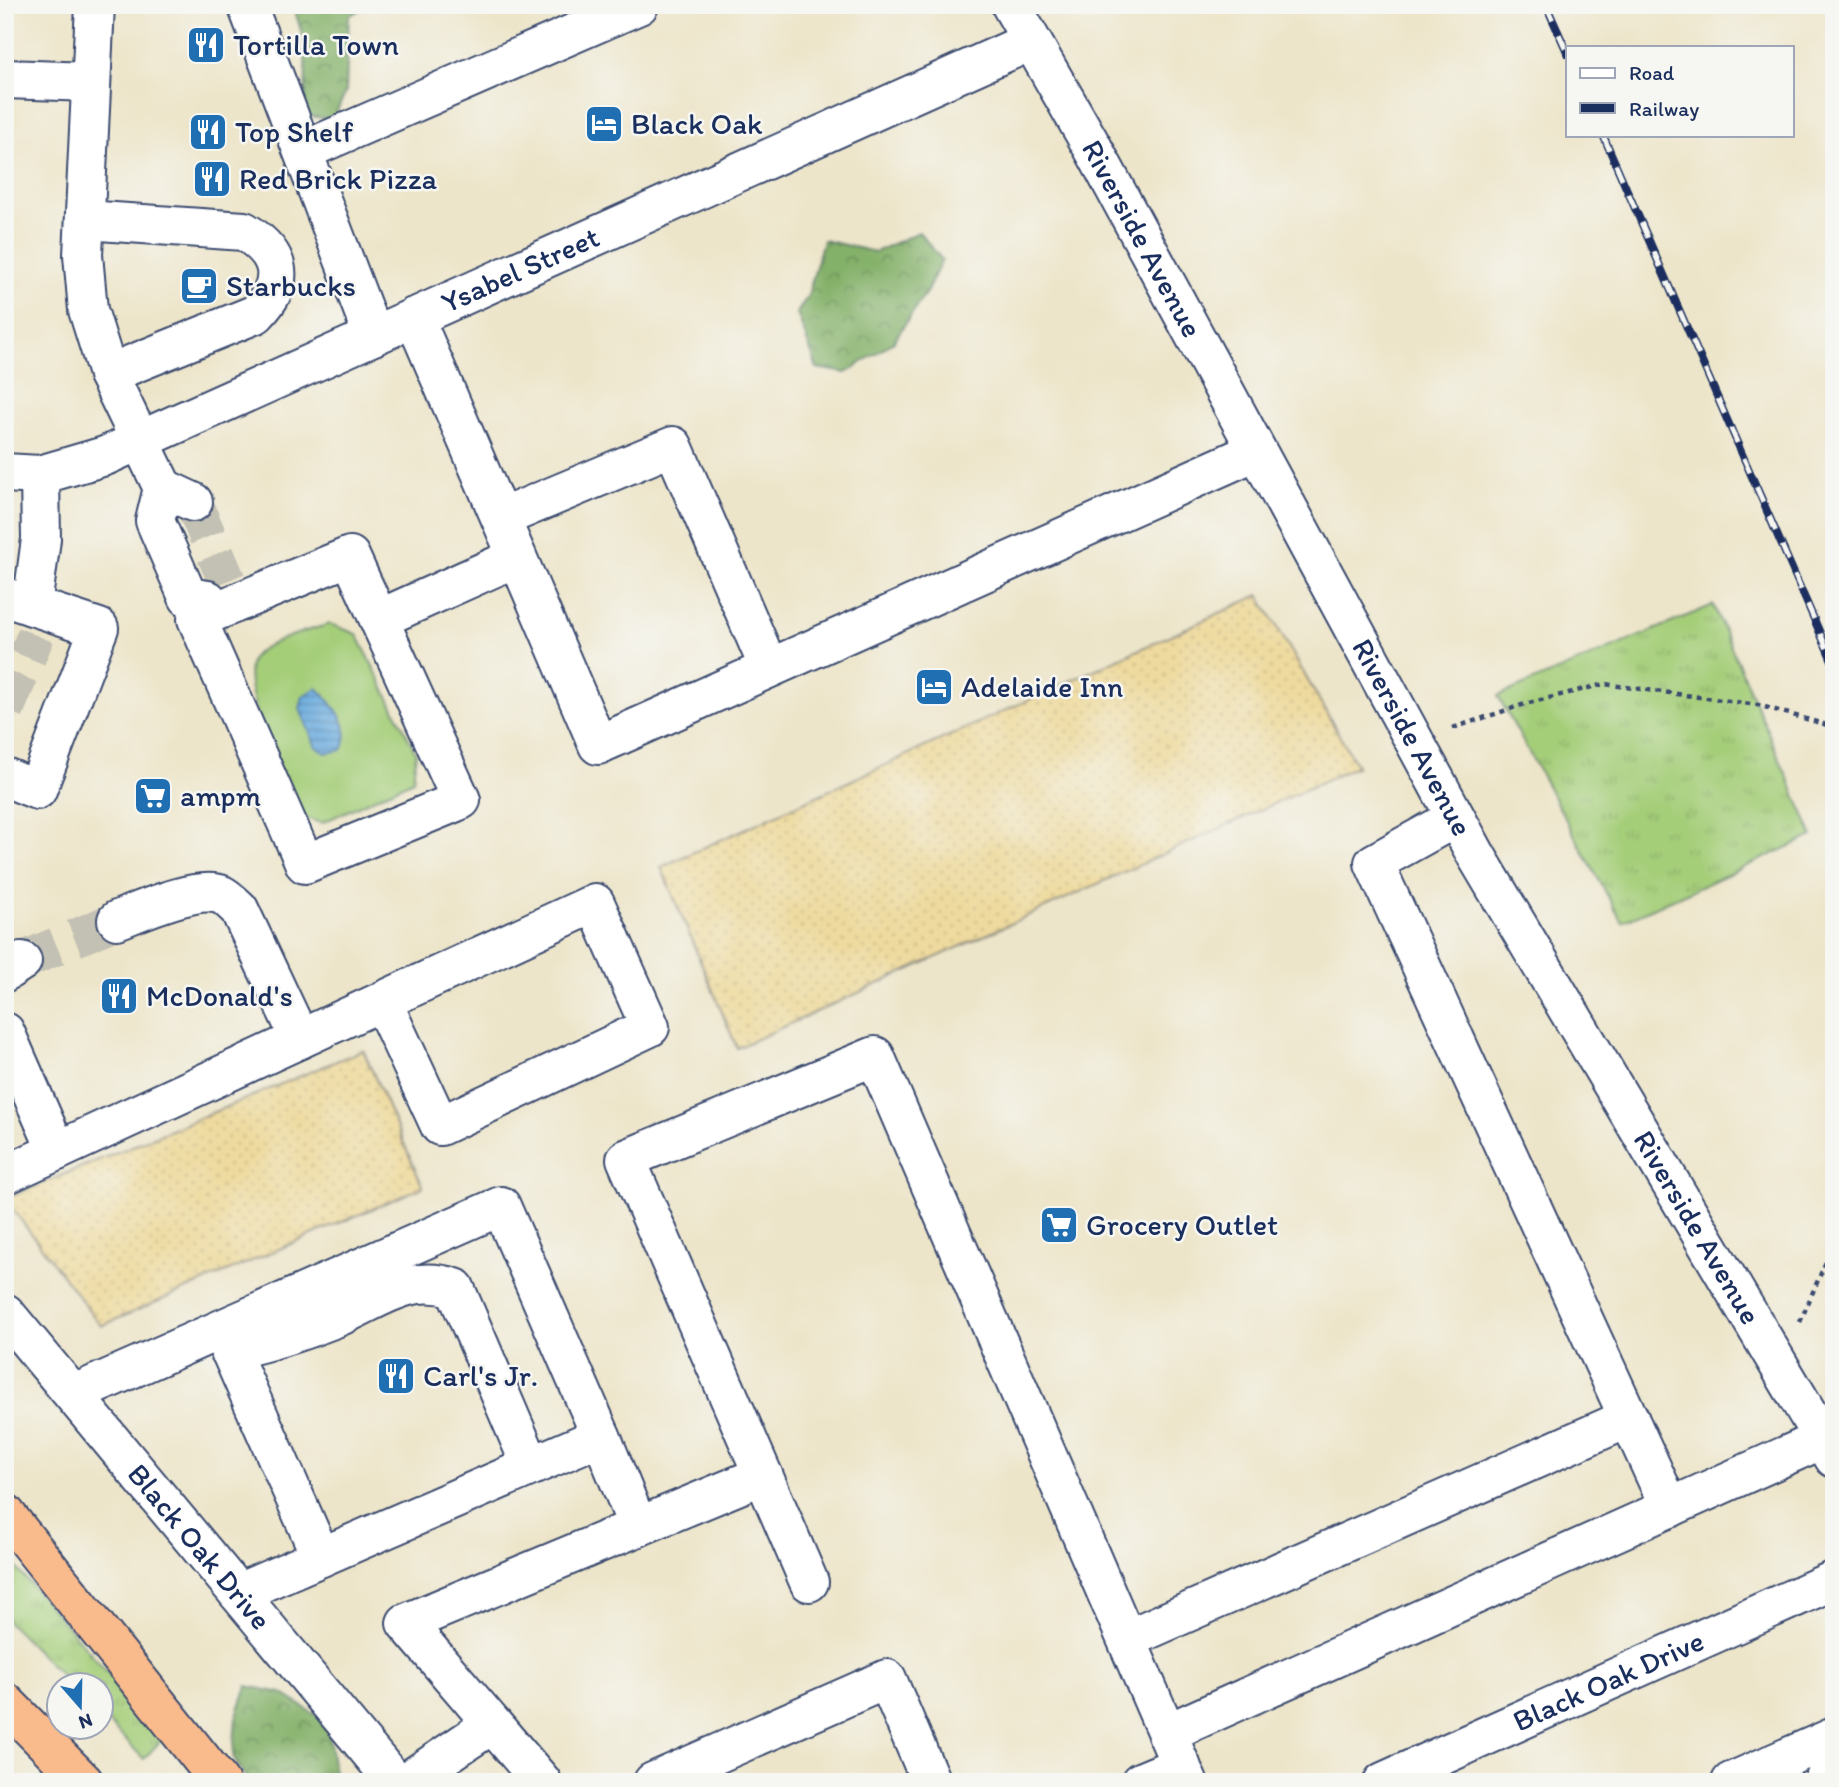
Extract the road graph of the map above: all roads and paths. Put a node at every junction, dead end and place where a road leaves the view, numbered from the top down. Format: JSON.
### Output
{"nodes":[{"id":1,"x":95,"y":5,"type":"edge"},
{"id":2,"x":247,"y":5,"type":"edge"},
{"id":3,"x":639,"y":5,"type":"edge"},
{"id":4,"x":1011,"y":5,"type":"edge"},
{"id":5,"x":1031,"y":41,"type":"junction"},
{"id":6,"x":5,"y":79,"type":"edge"},
{"id":7,"x":91,"y":82,"type":"junction"},
{"id":8,"x":303,"y":150,"type":"junction"},
{"id":9,"x":85,"y":220,"type":"junction"},
{"id":10,"x":414,"y":317,"type":"junction"},
{"id":11,"x":373,"y":336,"type":"junction"},
{"id":12,"x":108,"y":374,"type":"junction"},
{"id":13,"x":142,"y":440,"type":"junction"},
{"id":14,"x":1256,"y":451,"type":"junction"},
{"id":15,"x":22,"y":474,"type":"edge"},
{"id":16,"x":501,"y":518,"type":"junction"},
{"id":17,"x":517,"y":557,"type":"junction"},
{"id":18,"x":217,"y":598,"type":"junction"},
{"id":19,"x":30,"y":612,"type":"edge"},
{"id":20,"x":379,"y":619,"type":"junction"},
{"id":21,"x":769,"y":668,"type":"junction"},
{"id":22,"x":1834,"y":727,"type":"edge"},
{"id":23,"x":1414,"y":741,"type":"junction"},
{"id":24,"x":5,"y":778,"type":"edge"},
{"id":25,"x":1455,"y":818,"type":"junction"},
{"id":26,"x":117,"y":920,"type":"tunnel mouth"},
{"id":27,"x":382,"y":1001,"type":"junction"},
{"id":28,"x":5,"y":1032,"type":"edge"},
{"id":29,"x":300,"y":1039,"type":"junction"},
{"id":30,"x":57,"y":1151,"type":"junction"},
{"id":31,"x":5,"y":1175,"type":"edge"},
{"id":32,"x":1834,"y":1243,"type":"edge"},
{"id":33,"x":5,"y":1313,"type":"edge"},
{"id":34,"x":225,"y":1340,"type":"junction"},
{"id":35,"x":1780,"y":1368,"type":"junction"},
{"id":36,"x":74,"y":1394,"type":"junction"},
{"id":37,"x":1629,"y":1418,"type":"junction"},
{"id":38,"x":601,"y":1436,"type":"junction"},
{"id":39,"x":1828,"y":1448,"type":"edge"},
{"id":40,"x":531,"y":1466,"type":"junction"},
{"id":41,"x":763,"y":1475,"type":"junction"},
{"id":42,"x":1670,"y":1508,"type":"junction"},
{"id":43,"x":5,"y":1513,"type":"edge"},
{"id":44,"x":638,"y":1527,"type":"junction"},
{"id":45,"x":321,"y":1557,"type":"junction"},
{"id":46,"x":1834,"y":1580,"type":"edge"},
{"id":47,"x":809,"y":1583,"type":"dead end"},
{"id":48,"x":238,"y":1593,"type":"junction"},
{"id":49,"x":1126,"y":1639,"type":"junction"},
{"id":50,"x":5,"y":1702,"type":"edge"},
{"id":51,"x":492,"y":1724,"type":"junction"},
{"id":52,"x":1834,"y":1737,"type":"edge"},
{"id":53,"x":1834,"y":1753,"type":"edge"},
{"id":54,"x":1179,"y":1760,"type":"edge"},
{"id":55,"x":84,"y":1782,"type":"edge"},
{"id":56,"x":220,"y":1782,"type":"edge"},
{"id":57,"x":395,"y":1782,"type":"edge"},
{"id":58,"x":406,"y":1782,"type":"edge"},
{"id":59,"x":542,"y":1782,"type":"edge"},
{"id":60,"x":653,"y":1782,"type":"edge"},
{"id":61,"x":931,"y":1782,"type":"edge"},
{"id":62,"x":1140,"y":1782,"type":"edge"},
{"id":63,"x":1383,"y":1782,"type":"edge"},
{"id":64,"x":1731,"y":1782,"type":"edge"},
{"id":65,"x":1824,"y":1782,"type":"edge"}],
"edges":[{"from":1,"to":7,"type":"street"},
{"from":2,"to":8,"type":"street"},
{"from":3,"to":8,"type":"street"},
{"from":4,"to":5,"type":"street","name":"Riverside Avenue"},
{"from":5,"to":10,"type":"street","name":"Ysabel Street"},
{"from":5,"to":14,"type":"street","name":"Riverside Avenue"},
{"from":6,"to":7,"type":"street"},
{"from":7,"to":9,"type":"street"},
{"from":8,"to":11,"type":"street"},
{"from":9,"to":12,"type":"street"},
{"from":9,"to":12,"type":"street"},
{"from":10,"to":11,"type":"street","name":"Ysabel Street"},
{"from":10,"to":16,"type":"street"},
{"from":11,"to":13,"type":"street","name":"Ysabel Street"},
{"from":12,"to":13,"type":"street"},
{"from":13,"to":15,"type":"street","name":"Ysabel Street"},
{"from":13,"to":18,"type":"street"},
{"from":14,"to":21,"type":"street"},
{"from":14,"to":23,"type":"street","name":"Riverside Avenue"},
{"from":15,"to":19,"type":"street"},
{"from":16,"to":17,"type":"street"},
{"from":16,"to":21,"type":"street"},
{"from":17,"to":20,"type":"street"},
{"from":17,"to":21,"type":"street"},
{"from":18,"to":20,"type":"street"},
{"from":18,"to":20,"type":"street"},
{"from":19,"to":24,"type":"street"},
{"from":22,"to":23,"type":"path"},
{"from":23,"to":25,"type":"street","name":"Riverside Avenue"},
{"from":25,"to":35,"type":"street","name":"Riverside Avenue"},
{"from":25,"to":37,"type":"street"},
{"from":26,"to":29,"type":"street"},
{"from":27,"to":27,"type":"street"},
{"from":27,"to":29,"type":"street"},
{"from":28,"to":30,"type":"street"},
{"from":29,"to":30,"type":"street"},
{"from":30,"to":31,"type":"street"},
{"from":32,"to":35,"type":"path"},
{"from":33,"to":36,"type":"street","name":"Black Oak Drive"},
{"from":34,"to":36,"type":"street"},
{"from":34,"to":38,"type":"street"},
{"from":34,"to":40,"type":"street"},
{"from":34,"to":45,"type":"street"},
{"from":35,"to":39,"type":"street","name":"Riverside Avenue"},
{"from":36,"to":48,"type":"street","name":"Black Oak Drive"},
{"from":37,"to":42,"type":"street"},
{"from":37,"to":49,"type":"street"},
{"from":38,"to":40,"type":"street"},
{"from":38,"to":44,"type":"street"},
{"from":39,"to":42,"type":"street"},
{"from":40,"to":45,"type":"street"},
{"from":41,"to":44,"type":"street"},
{"from":41,"to":47,"type":"street"},
{"from":41,"to":49,"type":"street"},
{"from":42,"to":54,"type":"street"},
{"from":43,"to":56,"type":"highway"},
{"from":44,"to":51,"type":"street"},
{"from":45,"to":48,"type":"street"},
{"from":46,"to":63,"type":"street","name":"Black Oak Drive"},
{"from":48,"to":57,"type":"street","name":"Black Oak Drive"},
{"from":49,"to":54,"type":"street"},
{"from":50,"to":55,"type":"highway"},
{"from":51,"to":58,"type":"street"},
{"from":51,"to":59,"type":"street"},
{"from":52,"to":64,"type":"street"},
{"from":53,"to":65,"type":"street"},
{"from":54,"to":62,"type":"street"},
{"from":60,"to":61,"type":"street"}]}
